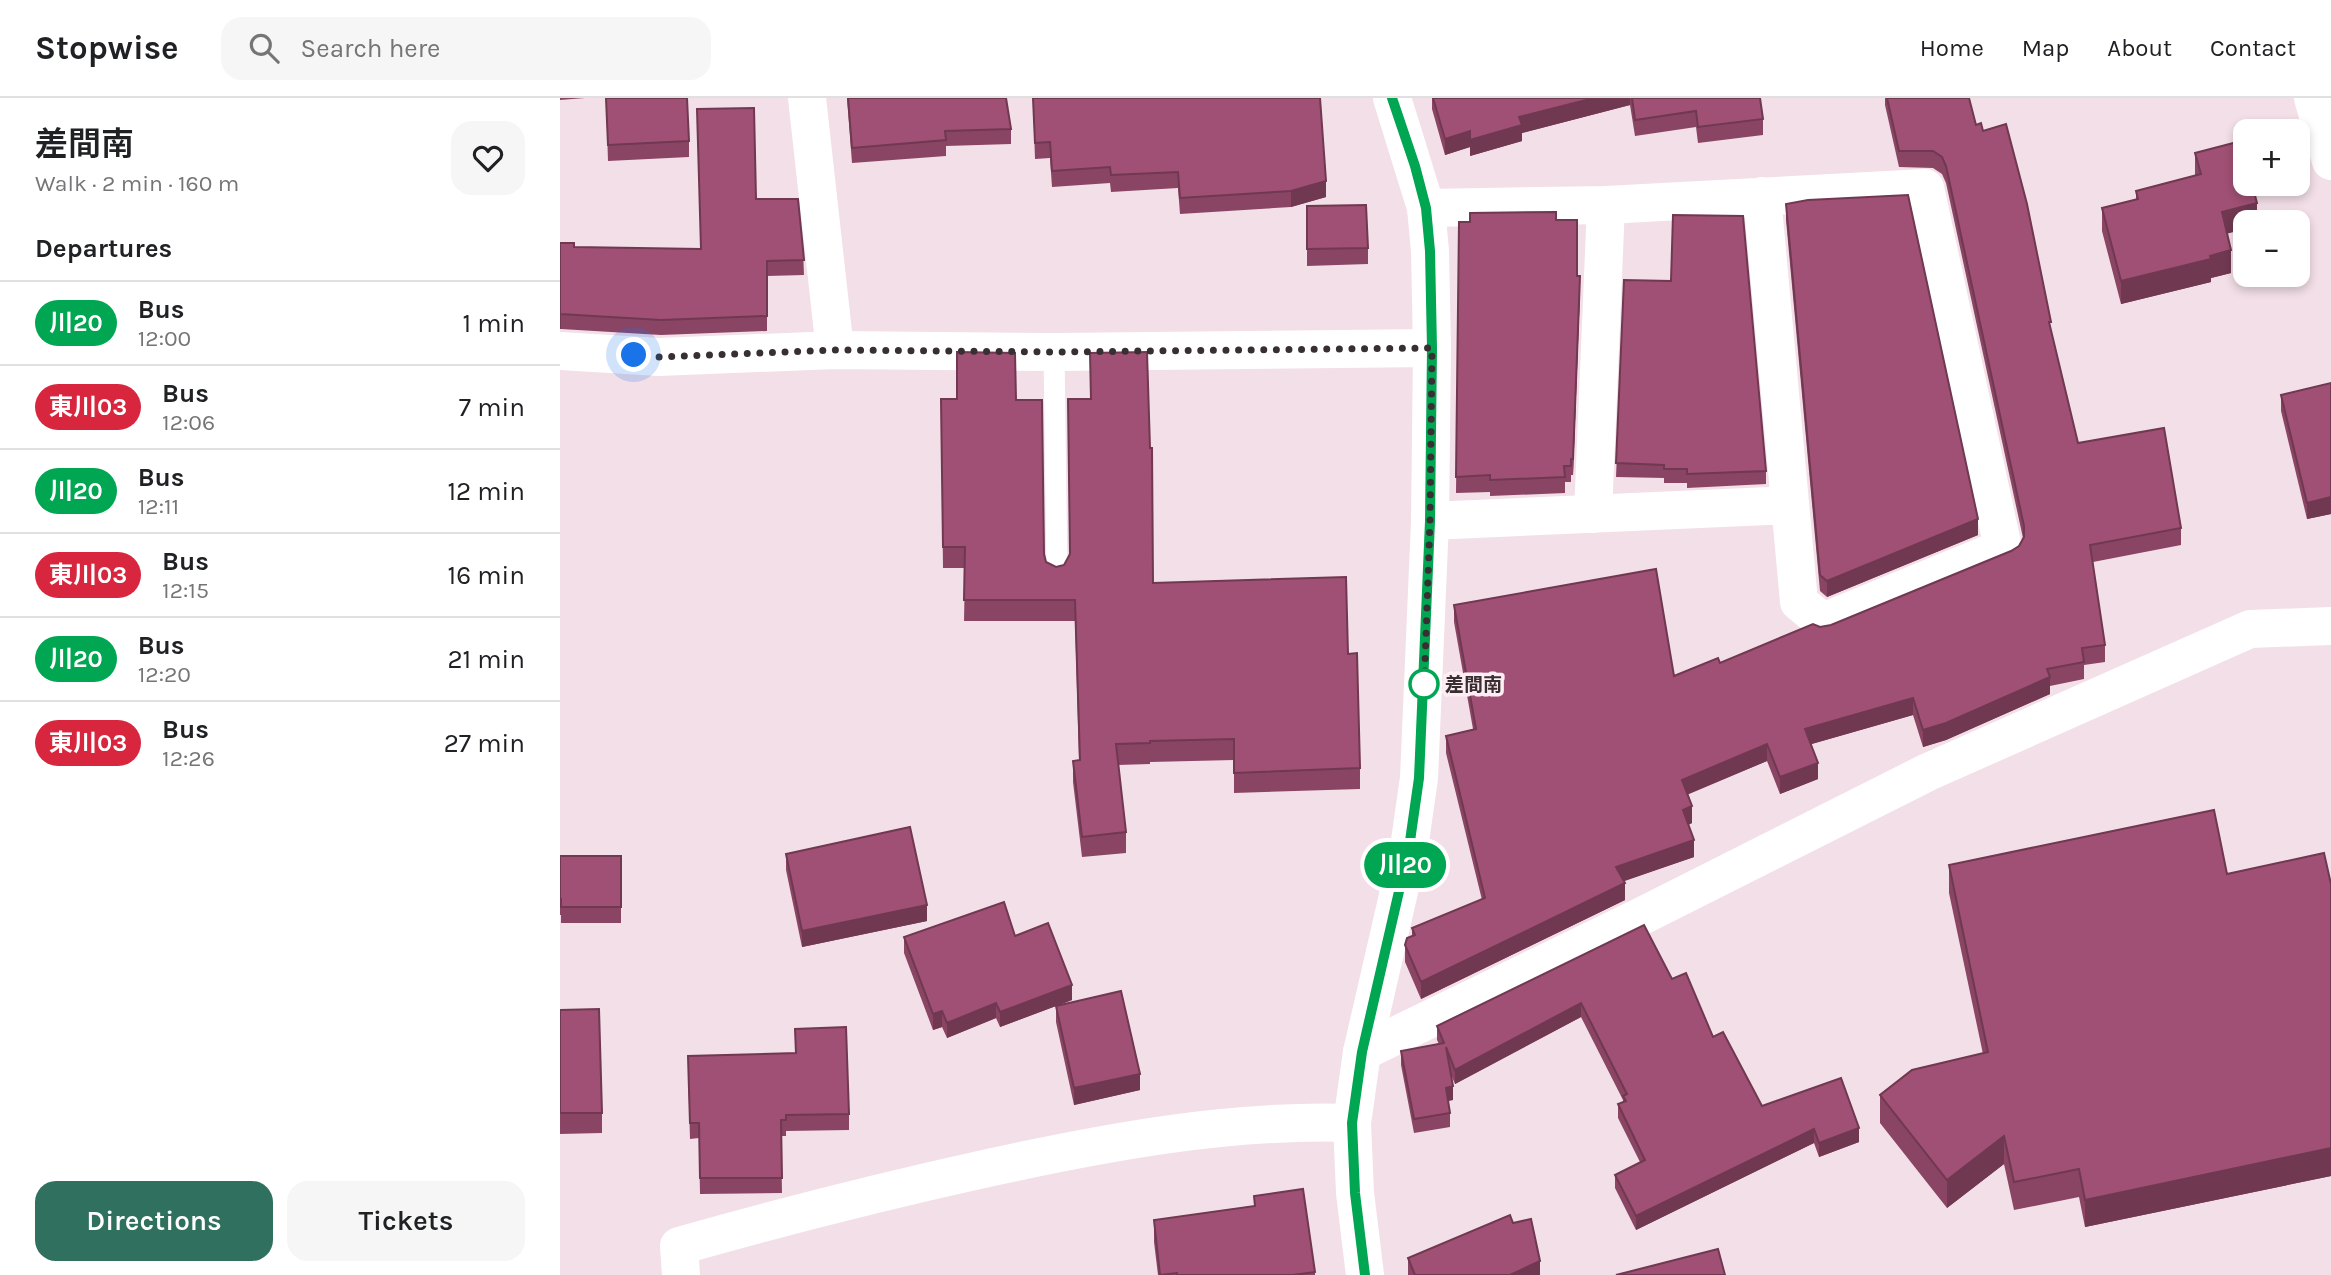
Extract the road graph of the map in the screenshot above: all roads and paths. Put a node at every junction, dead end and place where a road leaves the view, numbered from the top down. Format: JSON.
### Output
{"nodes":[{"id":1,"x":807,"y":98,"type":"edge"},
{"id":2,"x":1392,"y":98,"type":"edge"},
{"id":3,"x":2313,"y":98,"type":"edge"},
{"id":4,"x":2331,"y":161,"type":"edge"},
{"id":5,"x":1762,"y":197,"type":"junction"},
{"id":6,"x":1606,"y":205,"type":"junction"},
{"id":7,"x":1426,"y":208,"type":"junction"},
{"id":8,"x":1432,"y":348,"type":"junction"},
{"id":9,"x":835,"y":350,"type":"junction"},
{"id":10,"x":560,"y":351,"type":"edge"},
{"id":11,"x":1055,"y":352,"type":"junction"},
{"id":12,"x":1790,"y":505,"type":"junction"},
{"id":13,"x":1593,"y":514,"type":"junction"},
{"id":14,"x":1430,"y":521,"type":"junction"},
{"id":15,"x":1057,"y":575,"type":"edge"},
{"id":16,"x":2331,"y":626,"type":"edge"},
{"id":17,"x":1362,"y":1052,"type":"junction"},
{"id":18,"x":1352,"y":1123,"type":"junction"},
{"id":19,"x":681,"y":1275,"type":"edge"},
{"id":20,"x":1364,"y":1275,"type":"edge"}],
"edges":[{"from":1,"to":9,"type":"street"},
{"from":2,"to":7,"type":"street"},
{"from":3,"to":4,"type":"street"},
{"from":5,"to":6,"type":"street"},
{"from":5,"to":12,"type":"street"},
{"from":5,"to":12,"type":"street"},
{"from":6,"to":7,"type":"street"},
{"from":6,"to":13,"type":"street"},
{"from":7,"to":8,"type":"street"},
{"from":8,"to":11,"type":"street"},
{"from":8,"to":14,"type":"street"},
{"from":9,"to":10,"type":"street"},
{"from":9,"to":11,"type":"street"},
{"from":11,"to":15,"type":"lane"},
{"from":12,"to":13,"type":"street"},
{"from":13,"to":14,"type":"street"},
{"from":14,"to":17,"type":"street"},
{"from":16,"to":17,"type":"street"},
{"from":17,"to":18,"type":"street"},
{"from":18,"to":19,"type":"street"},
{"from":18,"to":20,"type":"street"}]}
